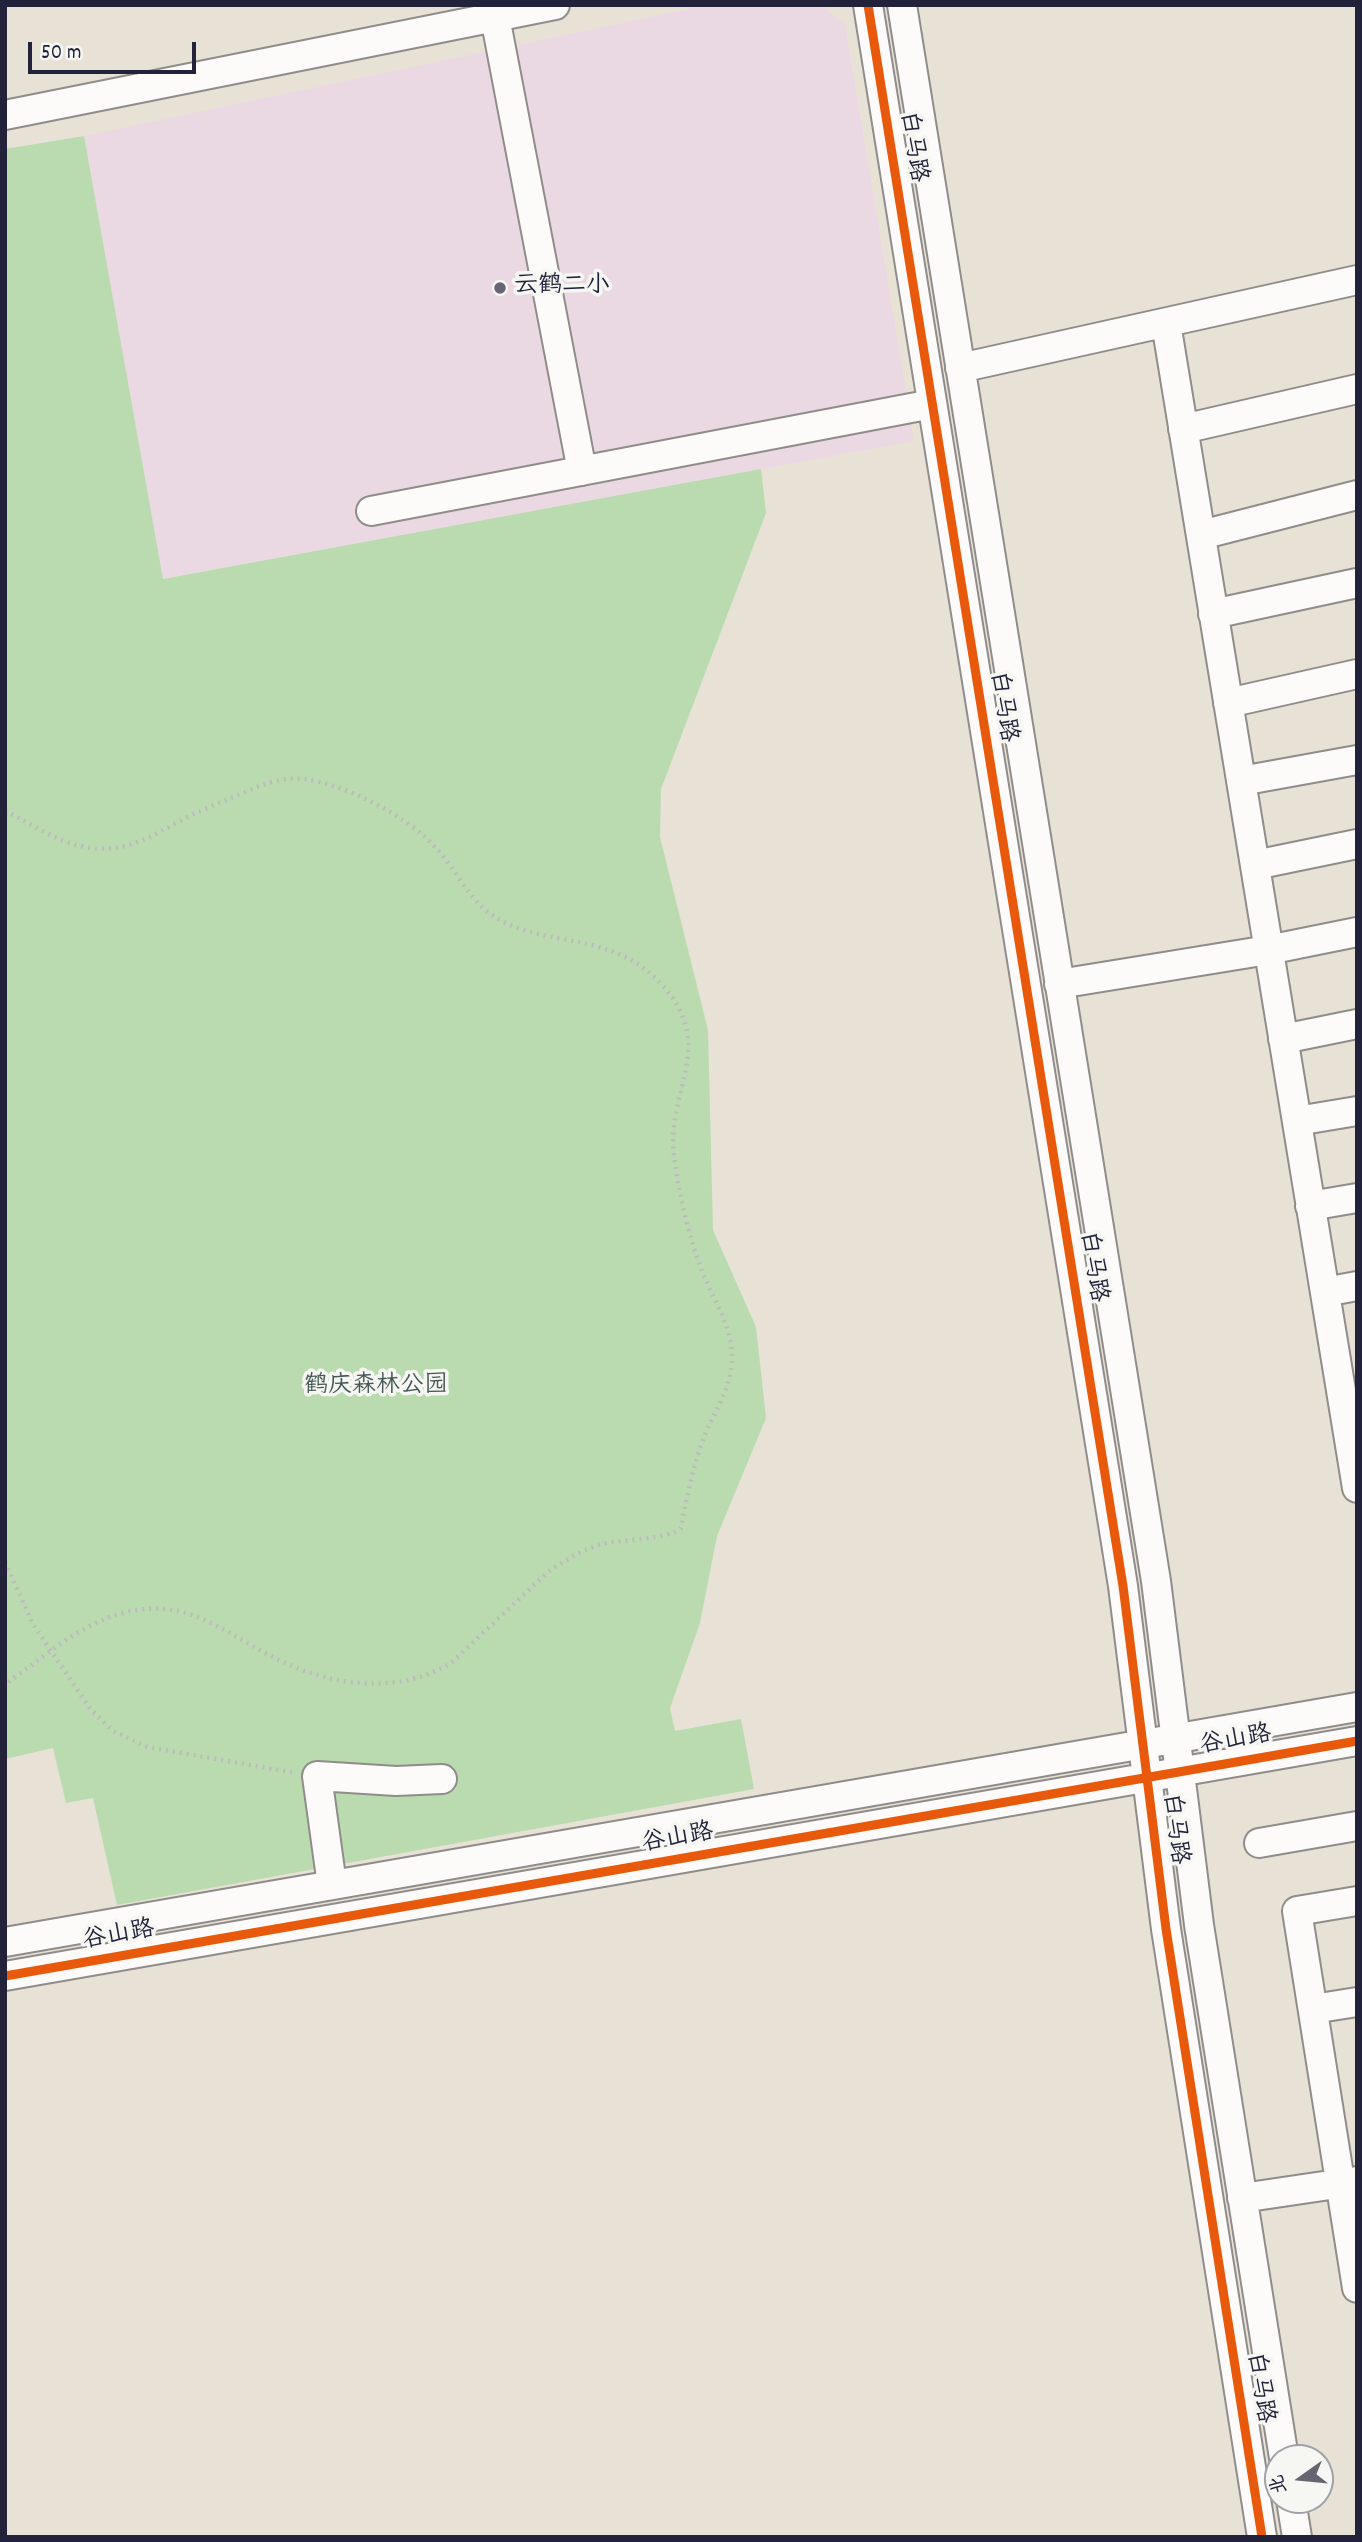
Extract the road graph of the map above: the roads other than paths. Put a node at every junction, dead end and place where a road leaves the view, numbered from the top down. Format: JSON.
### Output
{"nodes":[{"id":1,"x":555,"y":5,"type":"edge"},
{"id":2,"x":868,"y":5,"type":"edge"},
{"id":3,"x":902,"y":5,"type":"edge"},
{"id":4,"x":495,"y":17,"type":"junction"},
{"id":5,"x":5,"y":116,"type":"edge"},
{"id":6,"x":1357,"y":280,"type":"edge"},
{"id":7,"x":1166,"y":323,"type":"junction"},
{"id":8,"x":960,"y":368,"type":"junction"},
{"id":9,"x":1357,"y":388,"type":"edge"},
{"id":10,"x":932,"y":404,"type":"junction"},
{"id":11,"x":1183,"y":429,"type":"junction"},
{"id":12,"x":582,"y":471,"type":"junction"},
{"id":13,"x":1357,"y":495,"type":"edge"},
{"id":14,"x":371,"y":511,"type":"dead end"},
{"id":15,"x":1200,"y":535,"type":"junction"},
{"id":16,"x":1357,"y":583,"type":"edge"},
{"id":17,"x":1213,"y":614,"type":"junction"},
{"id":18,"x":1357,"y":674,"type":"edge"},
{"id":19,"x":1228,"y":702,"type":"junction"},
{"id":20,"x":1357,"y":760,"type":"edge"},
{"id":21,"x":1241,"y":781,"type":"junction"},
{"id":22,"x":1357,"y":844,"type":"edge"},
{"id":23,"x":1255,"y":865,"type":"junction"},
{"id":24,"x":1357,"y":932,"type":"edge"},
{"id":25,"x":1268,"y":950,"type":"junction"},
{"id":26,"x":1059,"y":984,"type":"junction"},
{"id":27,"x":1357,"y":1024,"type":"edge"},
{"id":28,"x":1283,"y":1039,"type":"junction"},
{"id":29,"x":1357,"y":1111,"type":"edge"},
{"id":30,"x":1297,"y":1121,"type":"junction"},
{"id":31,"x":1357,"y":1198,"type":"edge"},
{"id":32,"x":1310,"y":1206,"type":"junction"},
{"id":33,"x":1357,"y":1286,"type":"edge"},
{"id":34,"x":1325,"y":1292,"type":"junction"},
{"id":35,"x":1348,"y":1374,"type":"edge"},
{"id":36,"x":1354,"y":1450,"type":"edge"},
{"id":37,"x":1357,"y":1488,"type":"edge"},
{"id":38,"x":1357,"y":1707,"type":"edge"},
{"id":39,"x":1175,"y":1738,"type":"junction"},
{"id":40,"x":1357,"y":1741,"type":"edge"},
{"id":41,"x":1142,"y":1744,"type":"junction"},
{"id":42,"x":1179,"y":1772,"type":"junction"},
{"id":43,"x":1147,"y":1778,"type":"junction"},
{"id":44,"x":442,"y":1779,"type":"dead end"},
{"id":45,"x":1357,"y":1826,"type":"edge"},
{"id":46,"x":1259,"y":1843,"type":"dead end"},
{"id":47,"x":332,"y":1885,"type":"junction"},
{"id":48,"x":1357,"y":1901,"type":"edge"},
{"id":49,"x":5,"y":1942,"type":"edge"},
{"id":50,"x":5,"y":1976,"type":"edge"},
{"id":51,"x":1357,"y":2001,"type":"edge"},
{"id":52,"x":1313,"y":2010,"type":"junction"},
{"id":53,"x":1349,"y":2182,"type":"edge"},
{"id":54,"x":1242,"y":2198,"type":"junction"},
{"id":55,"x":1356,"y":2278,"type":"edge"},
{"id":56,"x":1282,"y":2444,"type":"edge"},
{"id":57,"x":1293,"y":2514,"type":"edge"},
{"id":58,"x":1262,"y":2537,"type":"edge"},
{"id":59,"x":1297,"y":2537,"type":"edge"}],
"edges":[{"from":1,"to":4,"type":"street"},
{"from":2,"to":10,"type":"street","name":"白马路"},
{"from":3,"to":8,"type":"street","name":"白马路"},
{"from":4,"to":5,"type":"street"},
{"from":4,"to":12,"type":"street"},
{"from":6,"to":7,"type":"street"},
{"from":7,"to":8,"type":"street"},
{"from":7,"to":11,"type":"street"},
{"from":8,"to":26,"type":"street","name":"白马路"},
{"from":9,"to":11,"type":"street"},
{"from":10,"to":12,"type":"street"},
{"from":10,"to":41,"type":"street","name":"白马路"},
{"from":11,"to":15,"type":"street"},
{"from":12,"to":14,"type":"street"},
{"from":13,"to":15,"type":"street"},
{"from":15,"to":17,"type":"street"},
{"from":16,"to":17,"type":"street"},
{"from":17,"to":19,"type":"street"},
{"from":18,"to":19,"type":"street"},
{"from":19,"to":21,"type":"street"},
{"from":20,"to":21,"type":"street"},
{"from":21,"to":23,"type":"street"},
{"from":22,"to":23,"type":"street"},
{"from":23,"to":25,"type":"street"},
{"from":24,"to":25,"type":"street"},
{"from":25,"to":26,"type":"street"},
{"from":25,"to":28,"type":"street"},
{"from":26,"to":39,"type":"street","name":"白马路"},
{"from":27,"to":28,"type":"street"},
{"from":28,"to":30,"type":"street"},
{"from":29,"to":30,"type":"street"},
{"from":30,"to":32,"type":"street"},
{"from":31,"to":32,"type":"street"},
{"from":32,"to":34,"type":"street"},
{"from":33,"to":34,"type":"street"},
{"from":34,"to":35,"type":"street"},
{"from":35,"to":36,"type":"street"},
{"from":36,"to":37,"type":"street"},
{"from":38,"to":39,"type":"street","name":"谷山路"},
{"from":39,"to":41,"type":"street","name":"谷山路"},
{"from":39,"to":42,"type":"street","name":"白马路"},
{"from":40,"to":42,"type":"street","name":"谷山路"},
{"from":41,"to":43,"type":"street","name":"白马路"},
{"from":41,"to":47,"type":"street","name":"谷山路"},
{"from":42,"to":43,"type":"street","name":"谷山路"},
{"from":42,"to":54,"type":"street","name":"白马路"},
{"from":43,"to":50,"type":"street","name":"谷山路"},
{"from":43,"to":58,"type":"street","name":"白马路"},
{"from":44,"to":47,"type":"street"},
{"from":45,"to":46,"type":"street"},
{"from":47,"to":49,"type":"street","name":"谷山路"},
{"from":48,"to":52,"type":"street"},
{"from":51,"to":52,"type":"street"},
{"from":52,"to":53,"type":"street"},
{"from":53,"to":54,"type":"street"},
{"from":53,"to":55,"type":"street"},
{"from":54,"to":56,"type":"street","name":"白马路"},
{"from":57,"to":59,"type":"street"}]}
